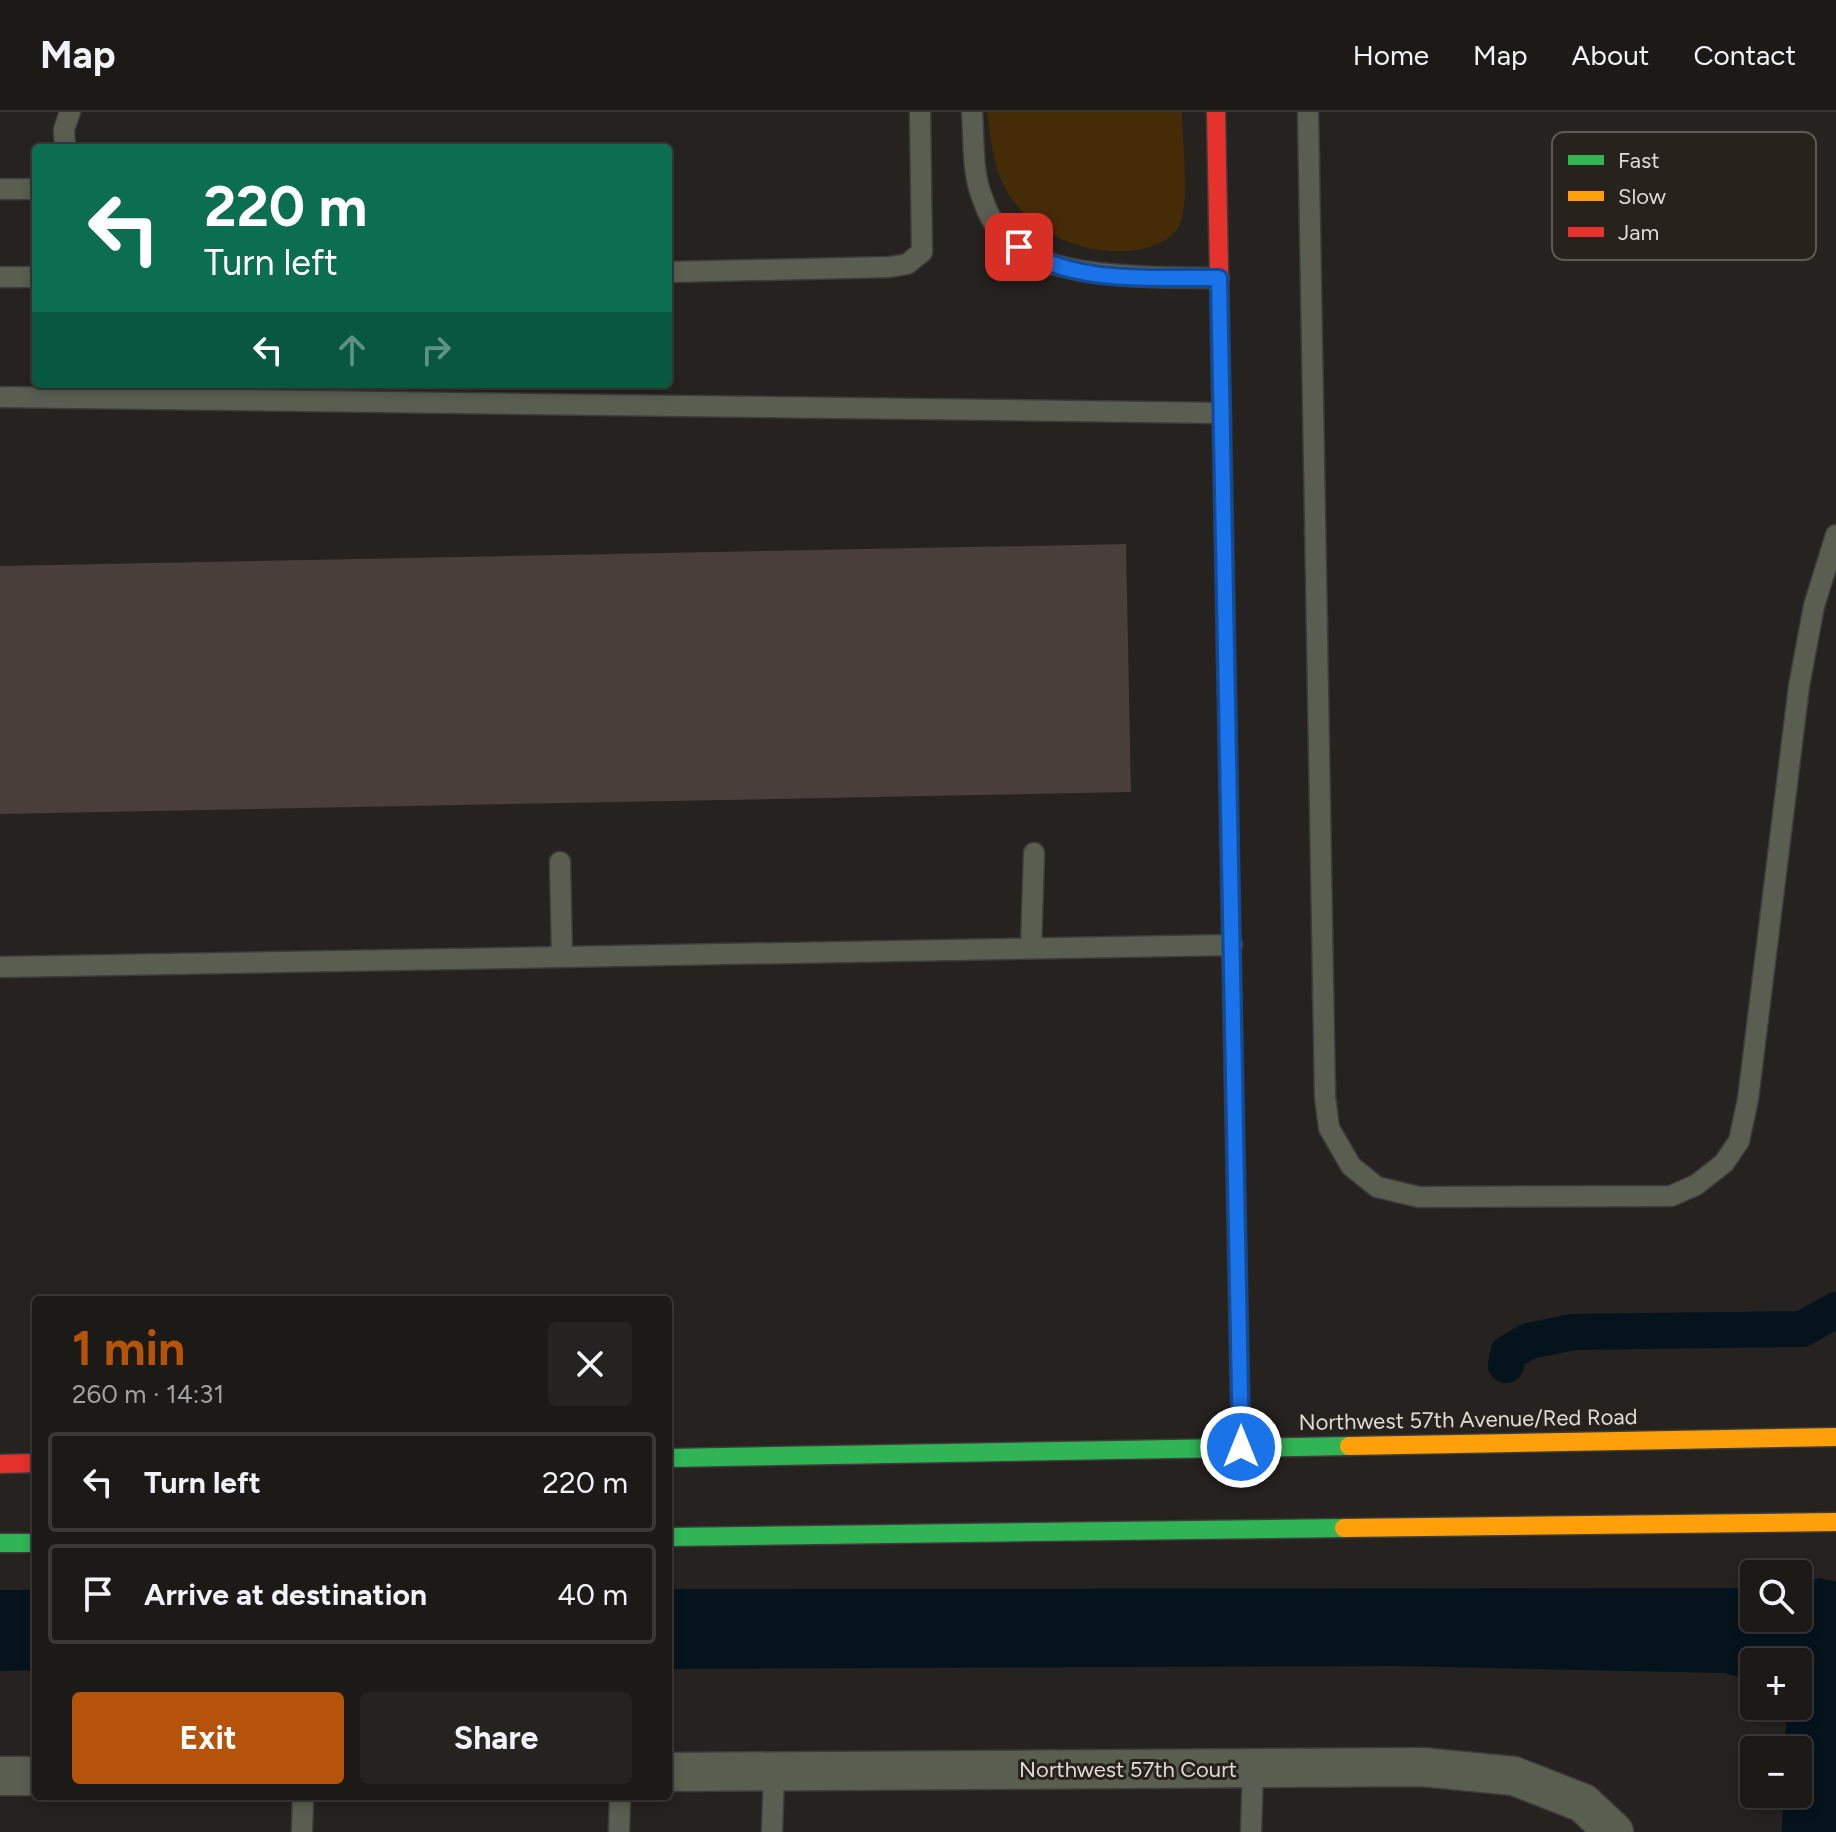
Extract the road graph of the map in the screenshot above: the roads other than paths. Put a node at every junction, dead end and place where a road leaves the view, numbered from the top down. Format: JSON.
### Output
{"nodes":[{"id":1,"x":70,"y":112,"type":"edge"},
{"id":2,"x":920,"y":112,"type":"edge"},
{"id":3,"x":972,"y":112,"type":"edge"},
{"id":4,"x":1216,"y":112,"type":"edge"},
{"id":5,"x":1308,"y":112,"type":"edge"},
{"id":6,"x":65,"y":144,"type":"edge"},
{"id":7,"x":0,"y":189,"type":"edge"},
{"id":8,"x":32,"y":189,"type":"edge"},
{"id":9,"x":672,"y":272,"type":"edge"},
{"id":10,"x":0,"y":277,"type":"edge"},
{"id":11,"x":32,"y":277,"type":"edge"},
{"id":12,"x":1219,"y":278,"type":"junction"},
{"id":13,"x":0,"y":397,"type":"edge"},
{"id":14,"x":1221,"y":413,"type":"junction"},
{"id":15,"x":1836,"y":535,"type":"edge"},
{"id":16,"x":1034,"y":853,"type":"dead end"},
{"id":17,"x":560,"y":862,"type":"dead end"},
{"id":18,"x":1232,"y":945,"type":"junction"},
{"id":19,"x":1031,"y":948,"type":"junction"},
{"id":20,"x":562,"y":956,"type":"junction"},
{"id":21,"x":0,"y":967,"type":"edge"},
{"id":22,"x":1836,"y":1437,"type":"edge"},
{"id":23,"x":1241,"y":1447,"type":"junction"},
{"id":24,"x":672,"y":1458,"type":"edge"},
{"id":25,"x":32,"y":1463,"type":"edge"},
{"id":26,"x":0,"y":1464,"type":"edge"},
{"id":27,"x":1836,"y":1522,"type":"edge"},
{"id":28,"x":672,"y":1537,"type":"edge"},
{"id":29,"x":0,"y":1543,"type":"edge"},
{"id":30,"x":32,"y":1543,"type":"edge"},
{"id":31,"x":1253,"y":1768,"type":"junction"},
{"id":32,"x":774,"y":1771,"type":"junction"},
{"id":33,"x":672,"y":1772,"type":"edge"},
{"id":34,"x":0,"y":1776,"type":"edge"},
{"id":35,"x":32,"y":1776,"type":"edge"},
{"id":36,"x":303,"y":1800,"type":"edge"},
{"id":37,"x":620,"y":1800,"type":"edge"},
{"id":38,"x":302,"y":1832,"type":"edge"},
{"id":39,"x":619,"y":1832,"type":"edge"},
{"id":40,"x":772,"y":1832,"type":"edge"},
{"id":41,"x":1251,"y":1832,"type":"edge"},
{"id":42,"x":1614,"y":1832,"type":"edge"}],
"edges":[{"from":1,"to":6,"type":"lane"},
{"from":2,"to":9,"type":"lane"},
{"from":3,"to":12,"type":"lane"},
{"from":4,"to":12,"type":"main road"},
{"from":5,"to":15,"type":"lane"},
{"from":7,"to":8,"type":"lane"},
{"from":10,"to":11,"type":"lane"},
{"from":12,"to":14,"type":"main road"},
{"from":13,"to":14,"type":"lane"},
{"from":14,"to":18,"type":"main road"},
{"from":16,"to":19,"type":"lane"},
{"from":17,"to":20,"type":"lane"},
{"from":18,"to":19,"type":"lane"},
{"from":18,"to":23,"type":"main road"},
{"from":19,"to":20,"type":"lane"},
{"from":20,"to":21,"type":"lane"},
{"from":22,"to":23,"type":"main road","name":"Northwest 57th Avenue/Red Road"},
{"from":23,"to":24,"type":"main road","name":"Northwest 57th Avenue/Red Road"},
{"from":25,"to":26,"type":"main road"},
{"from":27,"to":28,"type":"main road"},
{"from":29,"to":30,"type":"main road"},
{"from":31,"to":32,"type":"street","name":"Northwest 57th Court"},
{"from":31,"to":41,"type":"lane"},
{"from":31,"to":42,"type":"street","name":"Northwest 57th Court"},
{"from":32,"to":33,"type":"street","name":"Northwest 57th Court"},
{"from":32,"to":40,"type":"lane"},
{"from":34,"to":35,"type":"street"},
{"from":36,"to":38,"type":"lane"},
{"from":37,"to":39,"type":"lane"}]}
